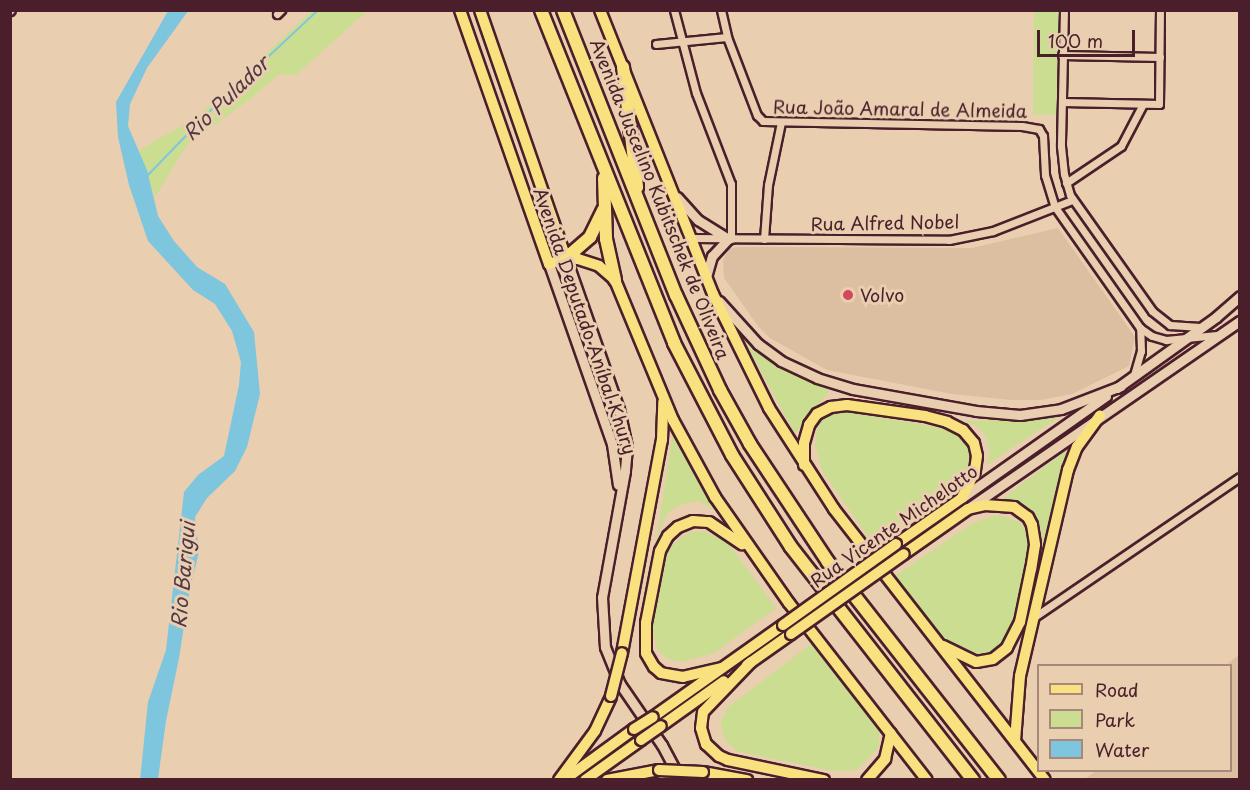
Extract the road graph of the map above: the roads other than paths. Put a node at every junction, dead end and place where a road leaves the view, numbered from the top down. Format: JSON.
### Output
{"nodes":[{"id":1,"x":460,"y":10,"type":"edge"},
{"id":2,"x":480,"y":10,"type":"edge"},
{"id":3,"x":541,"y":10,"type":"edge"},
{"id":4,"x":563,"y":10,"type":"edge"},
{"id":5,"x":600,"y":10,"type":"edge"},
{"id":6,"x":674,"y":10,"type":"edge"},
{"id":7,"x":721,"y":10,"type":"edge"},
{"id":8,"x":1064,"y":10,"type":"edge"},
{"id":9,"x":1160,"y":10,"type":"edge"},
{"id":10,"x":727,"y":37,"type":"junction"},
{"id":11,"x":682,"y":42,"type":"junction"},
{"id":12,"x":656,"y":44,"type":"dead end"},
{"id":13,"x":1062,"y":55,"type":"junction"},
{"id":14,"x":1160,"y":57,"type":"junction"},
{"id":15,"x":623,"y":67,"type":"junction"},
{"id":16,"x":1062,"y":102,"type":"junction"},
{"id":17,"x":1143,"y":104,"type":"junction"},
{"id":18,"x":781,"y":122,"type":"junction"},
{"id":19,"x":602,"y":162,"type":"junction"},
{"id":20,"x":1066,"y":183,"type":"junction"},
{"id":21,"x":606,"y":194,"type":"junction"},
{"id":22,"x":673,"y":194,"type":"junction"},
{"id":23,"x":1072,"y":200,"type":"junction"},
{"id":24,"x":640,"y":206,"type":"junction"},
{"id":25,"x":1055,"y":207,"type":"junction"},
{"id":26,"x":691,"y":238,"type":"junction"},
{"id":27,"x":729,"y":238,"type":"junction"},
{"id":28,"x":764,"y":239,"type":"junction"},
{"id":29,"x":566,"y":258,"type":"junction"},
{"id":30,"x":549,"y":264,"type":"junction"},
{"id":31,"x":706,"y":277,"type":"junction"},
{"id":32,"x":615,"y":280,"type":"junction"},
{"id":33,"x":713,"y":294,"type":"junction"},
{"id":34,"x":1239,"y":296,"type":"edge"},
{"id":35,"x":1239,"y":321,"type":"edge"},
{"id":36,"x":1201,"y":327,"type":"junction"},
{"id":37,"x":1140,"y":328,"type":"junction"},
{"id":38,"x":1217,"y":335,"type":"junction"},
{"id":39,"x":1185,"y":339,"type":"junction"},
{"id":40,"x":1133,"y":377,"type":"junction"},
{"id":41,"x":1121,"y":386,"type":"junction"},
{"id":42,"x":663,"y":396,"type":"junction"},
{"id":43,"x":1100,"y":416,"type":"junction"},
{"id":44,"x":804,"y":465,"type":"junction"},
{"id":45,"x":1239,"y":477,"type":"edge"},
{"id":46,"x":962,"y":498,"type":"junction"},
{"id":47,"x":619,"y":499,"type":"junction"},
{"id":48,"x":968,"y":509,"type":"junction"},
{"id":49,"x":751,"y":552,"type":"junction"},
{"id":50,"x":1033,"y":618,"type":"junction"},
{"id":51,"x":937,"y":643,"type":"junction"},
{"id":52,"x":752,"y":662,"type":"junction"},
{"id":53,"x":721,"y":668,"type":"junction"},
{"id":54,"x":891,"y":734,"type":"junction"},
{"id":55,"x":1015,"y":741,"type":"junction"},
{"id":56,"x":905,"y":752,"type":"junction"},
{"id":57,"x":888,"y":753,"type":"junction"},
{"id":58,"x":606,"y":765,"type":"junction"},
{"id":59,"x":1037,"y":770,"type":"edge"},
{"id":60,"x":609,"y":779,"type":"edge"},
{"id":61,"x":559,"y":780,"type":"edge"},
{"id":62,"x":564,"y":780,"type":"edge"},
{"id":63,"x":585,"y":780,"type":"edge"},
{"id":64,"x":681,"y":780,"type":"edge"},
{"id":65,"x":747,"y":780,"type":"edge"},
{"id":66,"x":824,"y":780,"type":"edge"},
{"id":67,"x":867,"y":780,"type":"edge"},
{"id":68,"x":927,"y":780,"type":"edge"},
{"id":69,"x":973,"y":780,"type":"edge"},
{"id":70,"x":999,"y":780,"type":"edge"}],
"edges":[{"from":1,"to":30,"type":"main road","name":"Avenida Deputado Aníbal Khury"},
{"from":2,"to":29,"type":"main road","name":"Avenida Deputado Aníbal Khury"},
{"from":3,"to":19,"type":"highway"},
{"from":4,"to":24,"type":"highway","name":"Avenida Juscelino Kubitschek de Oliveira"},
{"from":5,"to":15,"type":"main road"},
{"from":6,"to":11,"type":"street"},
{"from":7,"to":10,"type":"street"},
{"from":8,"to":13,"type":"street"},
{"from":9,"to":14,"type":"street"},
{"from":10,"to":11,"type":"street"},
{"from":10,"to":18,"type":"street","name":"Rua João Amaral de Almeida"},
{"from":11,"to":12,"type":"street"},
{"from":11,"to":27,"type":"street"},
{"from":13,"to":14,"type":"street"},
{"from":13,"to":16,"type":"street"},
{"from":14,"to":17,"type":"street"},
{"from":15,"to":22,"type":"main road"},
{"from":15,"to":24,"type":"highway"},
{"from":16,"to":17,"type":"street"},
{"from":16,"to":20,"type":"street"},
{"from":17,"to":20,"type":"street"},
{"from":18,"to":25,"type":"street","name":"Rua João Amaral de Almeida"},
{"from":18,"to":28,"type":"street"},
{"from":19,"to":21,"type":"highway"},
{"from":19,"to":69,"type":"highway"},
{"from":20,"to":23,"type":"street"},
{"from":21,"to":29,"type":"highway"},
{"from":21,"to":32,"type":"highway"},
{"from":22,"to":26,"type":"main road"},
{"from":22,"to":27,"type":"main road"},
{"from":23,"to":25,"type":"street","name":"Rua Alfred Nobel"},
{"from":23,"to":36,"type":"street"},
{"from":24,"to":70,"type":"highway","name":"Avenida Juscelino Kubitschek de Oliveira"},
{"from":25,"to":28,"type":"street","name":"Rua Alfred Nobel"},
{"from":25,"to":37,"type":"street"},
{"from":26,"to":27,"type":"street","name":"Rua Alfred Nobel"},
{"from":26,"to":31,"type":"main road"},
{"from":27,"to":28,"type":"street","name":"Rua Alfred Nobel"},
{"from":27,"to":31,"type":"main road"},
{"from":29,"to":30,"type":"main road"},
{"from":29,"to":32,"type":"main road"},
{"from":29,"to":47,"type":"main road","name":"Avenida Deputado Aníbal Khury"},
{"from":30,"to":47,"type":"main road","name":"Avenida Deputado Aníbal Khury"},
{"from":31,"to":33,"type":"main road"},
{"from":32,"to":42,"type":"main road"},
{"from":33,"to":41,"type":"main road"},
{"from":33,"to":44,"type":"main road"},
{"from":34,"to":36,"type":"main road","name":"Rua Vicente Michelotto"},
{"from":35,"to":38,"type":"main road","name":"Rua Vicente Michelotto"},
{"from":36,"to":39,"type":"main road","name":"Rua Vicente Michelotto"},
{"from":37,"to":39,"type":"street"},
{"from":37,"to":40,"type":"street"},
{"from":38,"to":39,"type":"street"},
{"from":38,"to":43,"type":"main road","name":"Rua Vicente Michelotto"},
{"from":39,"to":40,"type":"main road","name":"Rua Vicente Michelotto"},
{"from":40,"to":41,"type":"main road","name":"Rua Vicente Michelotto"},
{"from":41,"to":46,"type":"main road","name":"Rua Vicente Michelotto"},
{"from":42,"to":49,"type":"main road"},
{"from":42,"to":61,"type":"main road","bridge":true},
{"from":43,"to":48,"type":"main road","name":"Rua Vicente Michelotto"},
{"from":43,"to":50,"type":"main road"},
{"from":44,"to":46,"type":"main road"},
{"from":44,"to":51,"type":"main road"},
{"from":45,"to":50,"type":"street"},
{"from":46,"to":53,"type":"main road","name":"Rua Vicente Michelotto","bridge":true},
{"from":47,"to":64,"type":"main road"},
{"from":48,"to":51,"type":"main road"},
{"from":48,"to":52,"type":"main road","name":"Rua Vicente Michelotto","bridge":true},
{"from":49,"to":53,"type":"main road"},
{"from":49,"to":54,"type":"main road"},
{"from":50,"to":55,"type":"main road"},
{"from":51,"to":55,"type":"main road"},
{"from":52,"to":58,"type":"main road","name":"Rua Vicente Michelotto","bridge":true},
{"from":52,"to":66,"type":"main road"},
{"from":53,"to":62,"type":"main road","name":"Rua Vicente Michelotto","bridge":true},
{"from":54,"to":56,"type":"main road"},
{"from":54,"to":57,"type":"main road"},
{"from":55,"to":59,"type":"main road"},
{"from":56,"to":57,"type":"main road"},
{"from":56,"to":68,"type":"main road"},
{"from":57,"to":67,"type":"main road"},
{"from":58,"to":60,"type":"main road"},
{"from":58,"to":63,"type":"main road","name":"Rua Vicente Michelotto"},
{"from":60,"to":65,"type":"main road","bridge":true}]}
